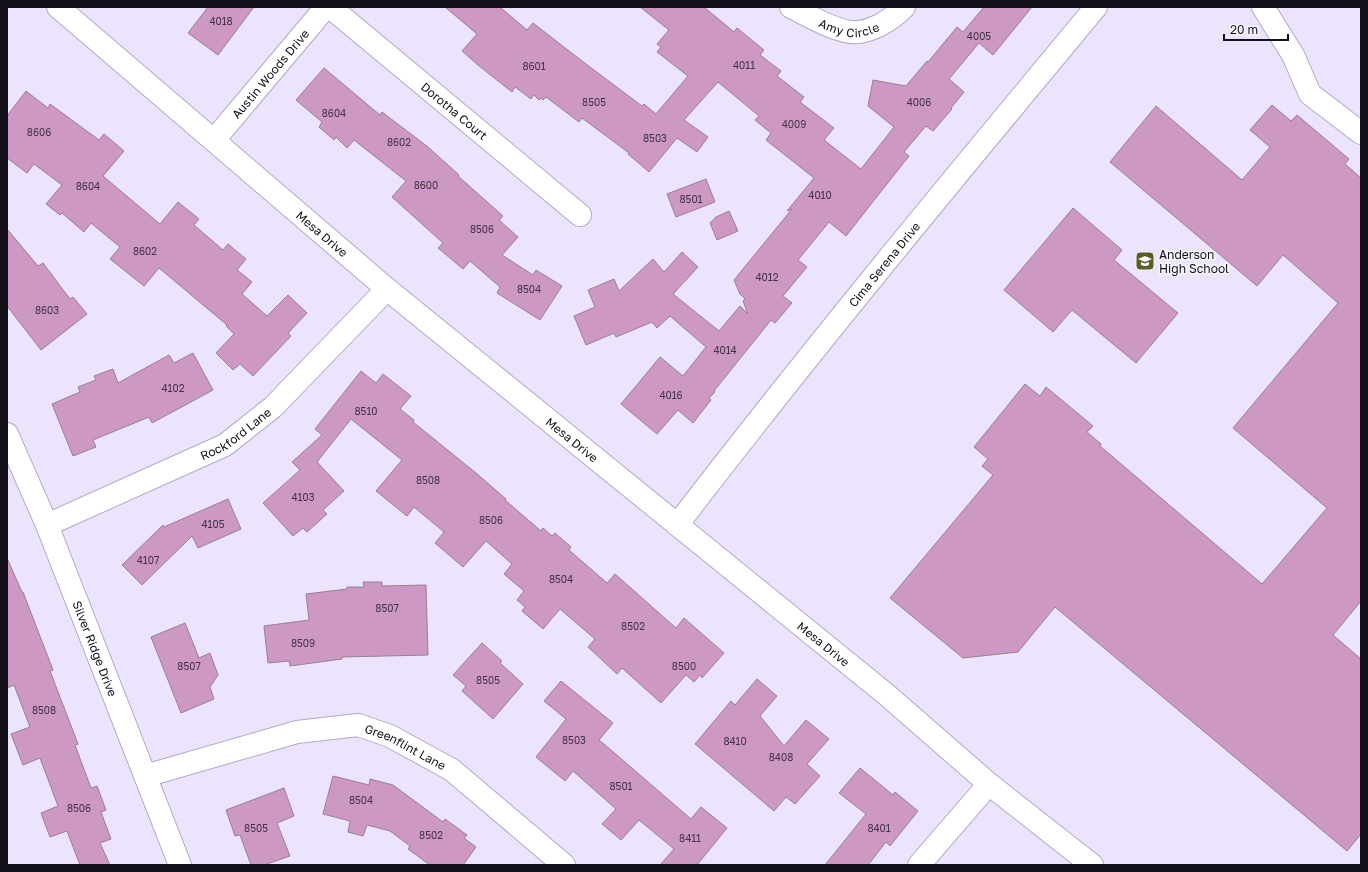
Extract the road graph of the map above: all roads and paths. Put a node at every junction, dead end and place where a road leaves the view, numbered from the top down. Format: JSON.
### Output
{"nodes":[{"id":1,"x":58,"y":7,"type":"edge"},
{"id":2,"x":326,"y":7,"type":"edge"},
{"id":3,"x":330,"y":7,"type":"edge"},
{"id":4,"x":790,"y":7,"type":"edge"},
{"id":5,"x":904,"y":7,"type":"edge"},
{"id":6,"x":1096,"y":7,"type":"edge"},
{"id":7,"x":1262,"y":7,"type":"edge"},
{"id":8,"x":1361,"y":134,"type":"edge"},
{"id":9,"x":214,"y":140,"type":"junction"},
{"id":10,"x":580,"y":215,"type":"dead end"},
{"id":11,"x":387,"y":289,"type":"junction"},
{"id":12,"x":7,"y":434,"type":"edge"},
{"id":13,"x":47,"y":525,"type":"junction"},
{"id":14,"x":677,"y":525,"type":"junction"},
{"id":15,"x":146,"y":776,"type":"junction"},
{"id":16,"x":989,"y":784,"type":"junction"},
{"id":17,"x":180,"y":865,"type":"edge"},
{"id":18,"x":564,"y":865,"type":"edge"},
{"id":19,"x":919,"y":865,"type":"edge"},
{"id":20,"x":1092,"y":865,"type":"edge"}],
"edges":[{"from":1,"to":9,"type":"street","name":"Mesa Drive"},
{"from":2,"to":9,"type":"street","name":"Austin Woods Drive"},
{"from":3,"to":10,"type":"street","name":"Dorotha Court"},
{"from":4,"to":5,"type":"street","name":"Amy Circle"},
{"from":6,"to":14,"type":"street","name":"Cima Serena Drive"},
{"from":7,"to":8,"type":"street"},
{"from":9,"to":11,"type":"street","name":"Mesa Drive"},
{"from":11,"to":13,"type":"street","name":"Rockford Lane"},
{"from":11,"to":14,"type":"street","name":"Mesa Drive"},
{"from":12,"to":13,"type":"street","name":"Silver Ridge Drive"},
{"from":13,"to":15,"type":"street","name":"Silver Ridge Drive"},
{"from":14,"to":16,"type":"street","name":"Mesa Drive"},
{"from":15,"to":17,"type":"street","name":"Silver Ridge Drive"},
{"from":15,"to":18,"type":"street","name":"Greenflint Lane"},
{"from":16,"to":19,"type":"street"},
{"from":16,"to":20,"type":"street","name":"Mesa Drive"}]}
